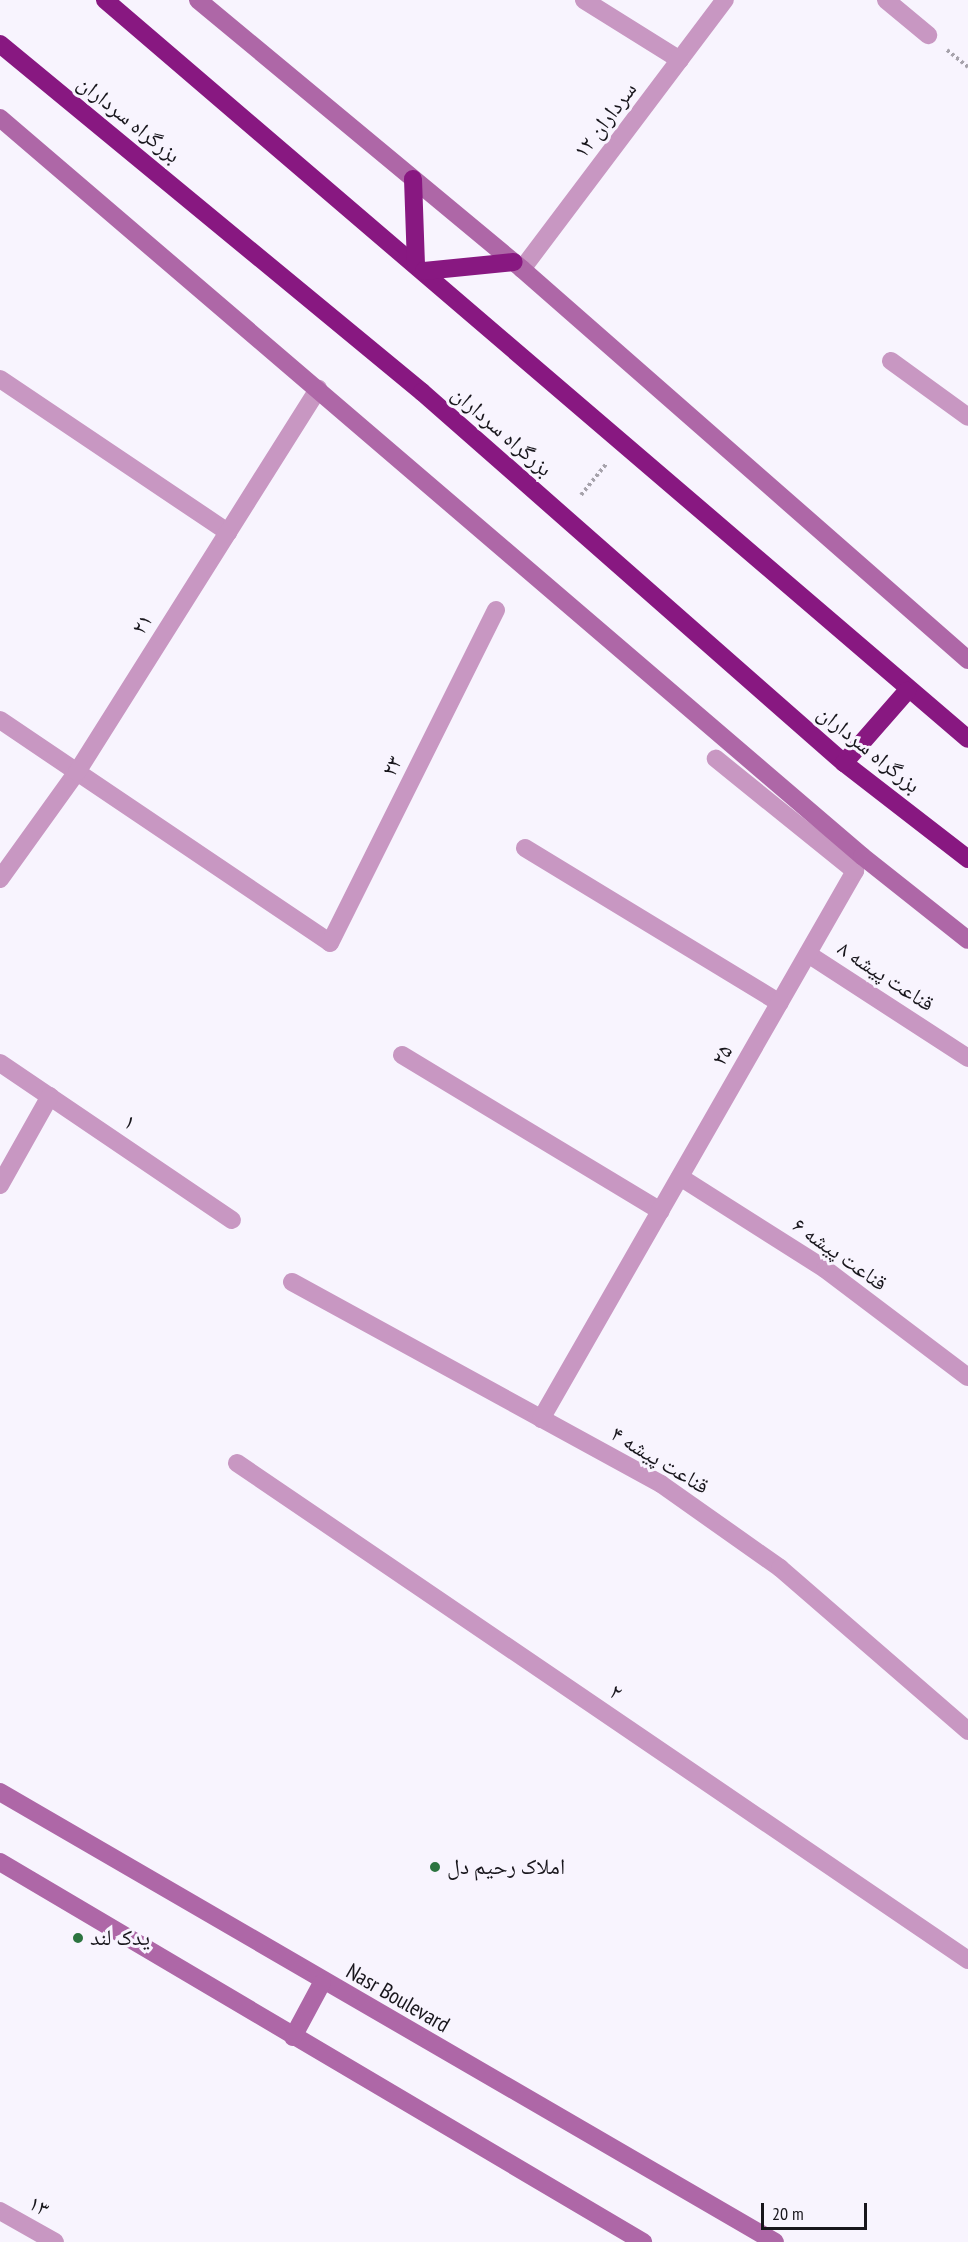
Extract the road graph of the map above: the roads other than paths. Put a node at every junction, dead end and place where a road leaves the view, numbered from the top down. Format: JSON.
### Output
{"nodes":[{"id":1,"x":105,"y":0,"type":"edge"},
{"id":2,"x":198,"y":0,"type":"edge"},
{"id":3,"x":585,"y":0,"type":"edge"},
{"id":4,"x":726,"y":0,"type":"edge"},
{"id":5,"x":886,"y":0,"type":"edge"},
{"id":6,"x":928,"y":34,"type":"dead end"},
{"id":7,"x":0,"y":44,"type":"edge"},
{"id":8,"x":680,"y":60,"type":"junction"},
{"id":9,"x":0,"y":118,"type":"edge"},
{"id":10,"x":414,"y":179,"type":"junction"},
{"id":11,"x":518,"y":265,"type":"junction"},
{"id":12,"x":420,"y":267,"type":"junction"},
{"id":13,"x":891,"y":361,"type":"dead end"},
{"id":14,"x":0,"y":379,"type":"edge"},
{"id":15,"x":318,"y":389,"type":"junction"},
{"id":16,"x":968,"y":417,"type":"edge"},
{"id":17,"x":228,"y":532,"type":"junction"},
{"id":18,"x":496,"y":610,"type":"dead end"},
{"id":19,"x":968,"y":660,"type":"edge"},
{"id":20,"x":907,"y":691,"type":"junction"},
{"id":21,"x":0,"y":720,"type":"edge"},
{"id":22,"x":968,"y":739,"type":"edge"},
{"id":23,"x":716,"y":759,"type":"dead end"},
{"id":24,"x":844,"y":763,"type":"junction"},
{"id":25,"x":77,"y":772,"type":"junction"},
{"id":26,"x":525,"y":848,"type":"dead end"},
{"id":27,"x":968,"y":859,"type":"edge"},
{"id":28,"x":0,"y":879,"type":"edge"},
{"id":29,"x":968,"y":940,"type":"edge"},
{"id":30,"x":808,"y":954,"type":"junction"},
{"id":31,"x":780,"y":1003,"type":"junction"},
{"id":32,"x":402,"y":1055,"type":"dead end"},
{"id":33,"x":968,"y":1058,"type":"edge"},
{"id":34,"x":0,"y":1062,"type":"edge"},
{"id":35,"x":50,"y":1096,"type":"junction"},
{"id":36,"x":680,"y":1177,"type":"junction"},
{"id":37,"x":0,"y":1185,"type":"edge"},
{"id":38,"x":661,"y":1211,"type":"junction"},
{"id":39,"x":232,"y":1220,"type":"dead end"},
{"id":40,"x":292,"y":1282,"type":"dead end"},
{"id":41,"x":968,"y":1377,"type":"edge"},
{"id":42,"x":541,"y":1419,"type":"junction"},
{"id":43,"x":237,"y":1463,"type":"dead end"},
{"id":44,"x":968,"y":1731,"type":"edge"},
{"id":45,"x":0,"y":1792,"type":"edge"},
{"id":46,"x":0,"y":1862,"type":"edge"},
{"id":47,"x":968,"y":1960,"type":"edge"},
{"id":48,"x":322,"y":1983,"type":"junction"},
{"id":49,"x":293,"y":2037,"type":"junction"},
{"id":50,"x":0,"y":2211,"type":"edge"},
{"id":51,"x":55,"y":2242,"type":"edge"},
{"id":52,"x":643,"y":2242,"type":"edge"},
{"id":53,"x":775,"y":2242,"type":"edge"}],
"edges":[{"from":1,"to":12,"type":"highway"},
{"from":2,"to":10,"type":"main road"},
{"from":3,"to":8,"type":"street"},
{"from":4,"to":8,"type":"street","name":"۱۲ سرداران"},
{"from":5,"to":6,"type":"street"},
{"from":7,"to":24,"type":"highway","name":"بزرگراه سرداران"},
{"from":8,"to":11,"type":"street","name":"۱۲ سرداران"},
{"from":9,"to":15,"type":"main road"},
{"from":10,"to":11,"type":"main road"},
{"from":10,"to":12,"type":"highway"},
{"from":11,"to":12,"type":"highway"},
{"from":11,"to":19,"type":"main road"},
{"from":12,"to":20,"type":"highway"},
{"from":13,"to":16,"type":"street"},
{"from":14,"to":17,"type":"street"},
{"from":15,"to":17,"type":"street","name":"۲۱"},
{"from":15,"to":29,"type":"main road"},
{"from":17,"to":25,"type":"street","name":"۲۱"},
{"from":18,"to":25,"type":"street","name":"۲۳"},
{"from":20,"to":22,"type":"highway"},
{"from":20,"to":24,"type":"highway"},
{"from":21,"to":25,"type":"street"},
{"from":23,"to":30,"type":"street","name":"۲۵"},
{"from":24,"to":27,"type":"highway","name":"بزرگراه سرداران"},
{"from":25,"to":28,"type":"street","name":"۲۱"},
{"from":26,"to":31,"type":"street"},
{"from":30,"to":31,"type":"street","name":"۲۵"},
{"from":30,"to":33,"type":"street","name":"قناعت پیشه ۸"},
{"from":31,"to":36,"type":"street","name":"۲۵"},
{"from":32,"to":38,"type":"street"},
{"from":34,"to":35,"type":"street","name":"۱"},
{"from":35,"to":37,"type":"street"},
{"from":35,"to":39,"type":"street","name":"۱"},
{"from":36,"to":38,"type":"street","name":"۲۵"},
{"from":36,"to":41,"type":"street","name":"قناعت پیشه ۶"},
{"from":38,"to":42,"type":"street","name":"۲۵"},
{"from":40,"to":42,"type":"street","name":"قناعت پیشه ۴"},
{"from":42,"to":44,"type":"street","name":"قناعت پیشه ۴"},
{"from":43,"to":47,"type":"street","name":"۲"},
{"from":45,"to":48,"type":"main road","name":"Nasr Boulevard"},
{"from":46,"to":49,"type":"main road"},
{"from":48,"to":49,"type":"main road"},
{"from":48,"to":53,"type":"main road","name":"Nasr Boulevard"},
{"from":49,"to":52,"type":"main road"},
{"from":50,"to":51,"type":"street","name":"۱۳"}]}
